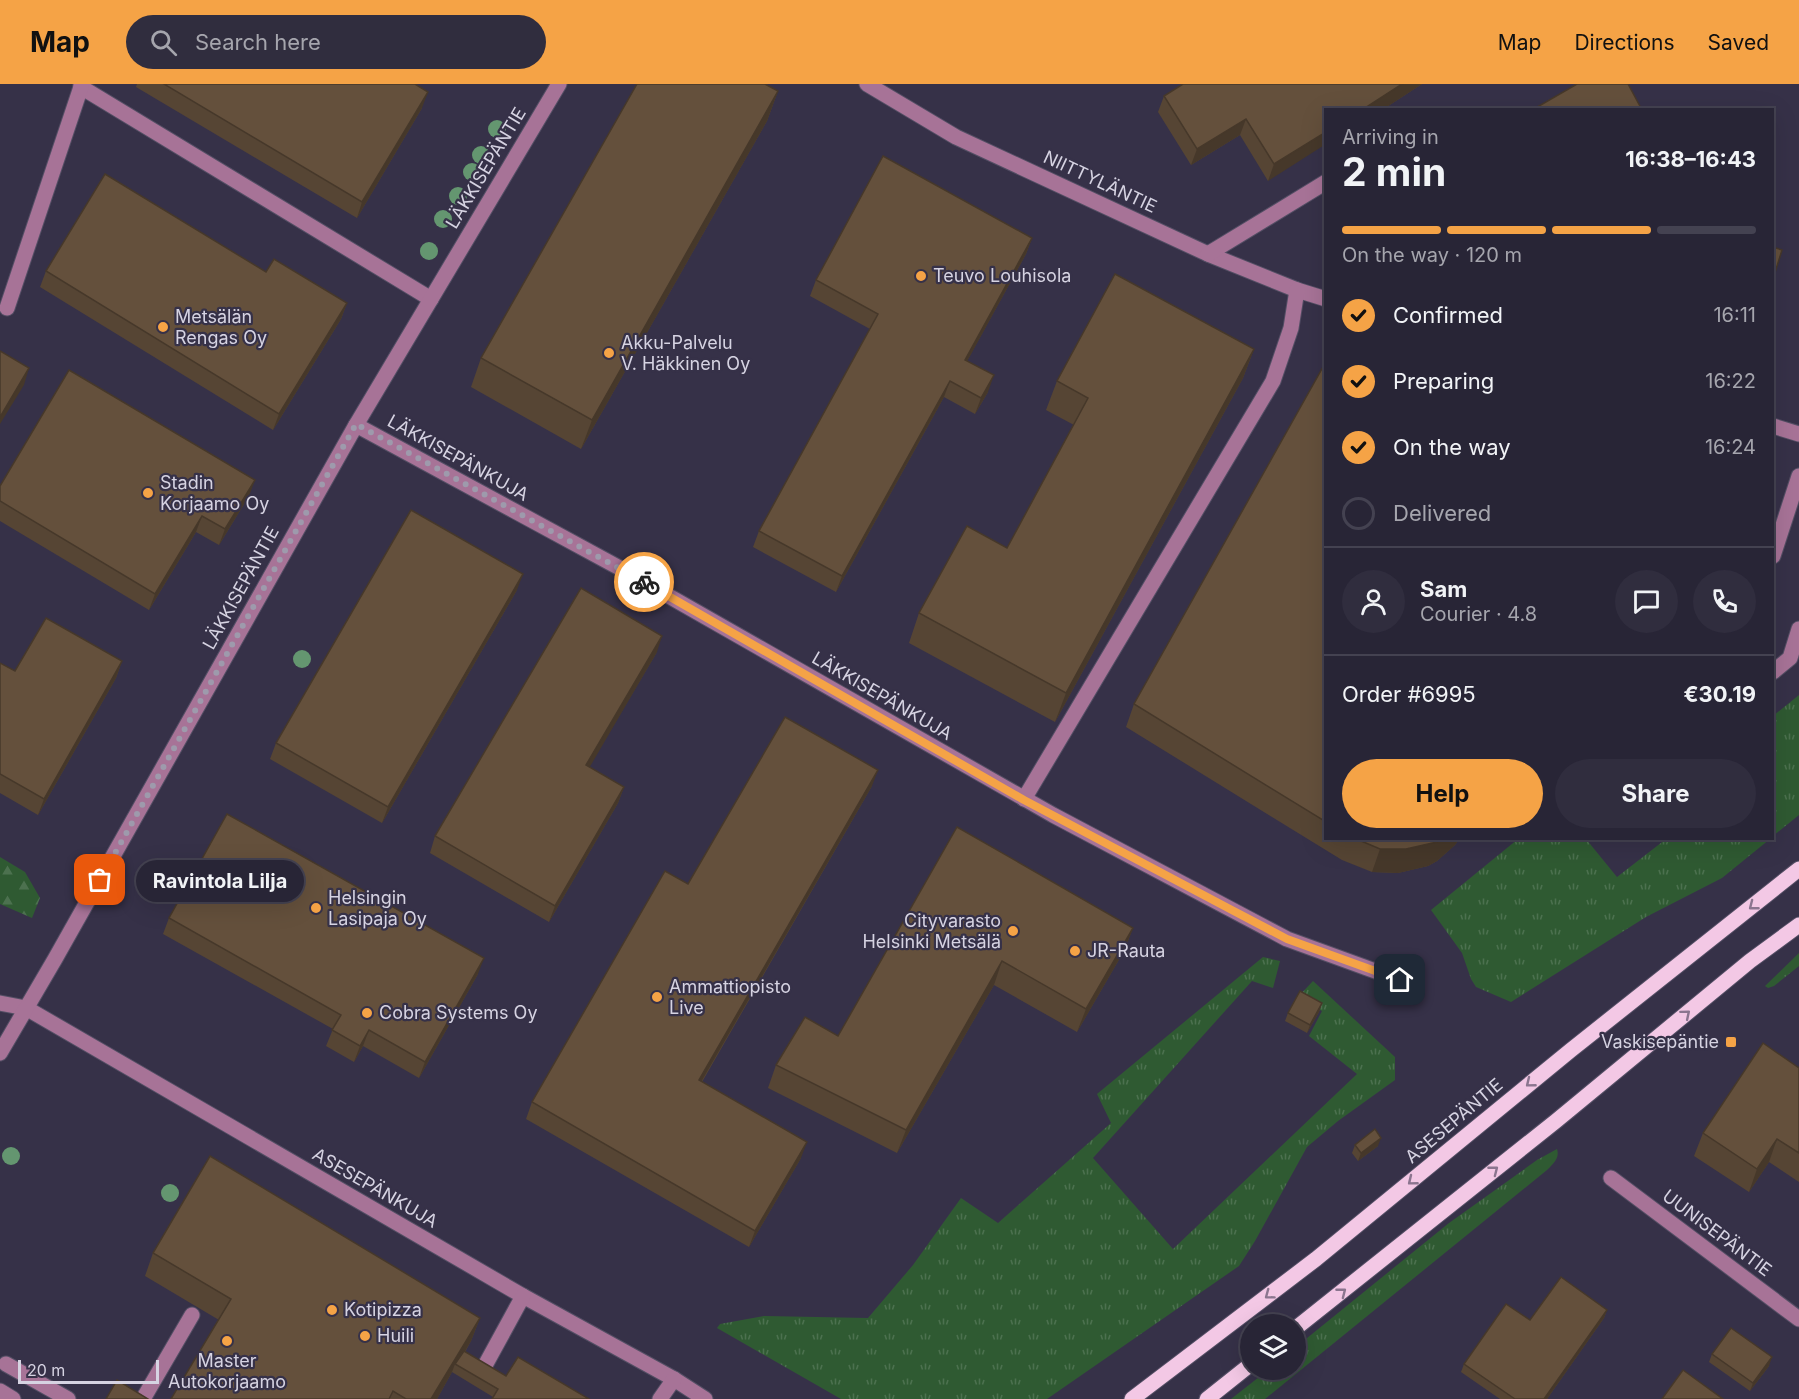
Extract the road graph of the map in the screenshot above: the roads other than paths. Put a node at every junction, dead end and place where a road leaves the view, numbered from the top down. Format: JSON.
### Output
{"nodes":[{"id":1,"x":559,"y":84,"type":"edge"},
{"id":2,"x":867,"y":84,"type":"edge"},
{"id":3,"x":81,"y":85,"type":"edge"},
{"id":4,"x":1324,"y":183,"type":"edge"},
{"id":5,"x":1208,"y":254,"type":"junction"},
{"id":6,"x":1297,"y":290,"type":"junction"},
{"id":7,"x":1324,"y":298,"type":"edge"},
{"id":8,"x":431,"y":299,"type":"junction"},
{"id":9,"x":7,"y":308,"type":"dead end"},
{"id":10,"x":356,"y":424,"type":"junction"},
{"id":11,"x":1774,"y":426,"type":"edge"},
{"id":12,"x":1799,"y":434,"type":"edge"},
{"id":13,"x":1799,"y":476,"type":"edge"},
{"id":14,"x":1774,"y":553,"type":"edge"},
{"id":15,"x":1799,"y":629,"type":"edge"},
{"id":16,"x":1774,"y":671,"type":"edge"},
{"id":17,"x":1024,"y":800,"type":"junction"},
{"id":18,"x":1799,"y":869,"type":"edge"},
{"id":19,"x":1799,"y":926,"type":"edge"},
{"id":20,"x":1400,"y":980,"type":"dead end"},
{"id":21,"x":0,"y":1003,"type":"edge"},
{"id":22,"x":26,"y":1008,"type":"junction"},
{"id":23,"x":0,"y":1053,"type":"edge"},
{"id":24,"x":1611,"y":1178,"type":"dead end"},
{"id":25,"x":523,"y":1296,"type":"junction"},
{"id":26,"x":192,"y":1315,"type":"dead end"},
{"id":27,"x":1799,"y":1319,"type":"edge"},
{"id":28,"x":1306,"y":1320,"type":"edge"},
{"id":29,"x":6,"y":1364,"type":"dead end"},
{"id":30,"x":482,"y":1371,"type":"edge"},
{"id":31,"x":1240,"y":1373,"type":"edge"},
{"id":32,"x":674,"y":1379,"type":"junction"},
{"id":33,"x":0,"y":1391,"type":"edge"},
{"id":34,"x":13,"y":1399,"type":"edge"},
{"id":35,"x":68,"y":1399,"type":"edge"},
{"id":36,"x":143,"y":1399,"type":"edge"},
{"id":37,"x":660,"y":1399,"type":"edge"},
{"id":38,"x":705,"y":1399,"type":"edge"},
{"id":39,"x":1132,"y":1399,"type":"edge"},
{"id":40,"x":1207,"y":1399,"type":"edge"}],
"edges":[{"from":1,"to":8,"type":"street","name":"LÄKKISEPÄNTIE"},
{"from":2,"to":5,"type":"street","name":"NIITTYLÄNTIE"},
{"from":3,"to":8,"type":"street"},
{"from":3,"to":9,"type":"street"},
{"from":4,"to":5,"type":"street"},
{"from":5,"to":6,"type":"street","name":"NIITTYLÄNTIE"},
{"from":6,"to":7,"type":"street","name":"NIITTYLÄNTIE"},
{"from":6,"to":17,"type":"street"},
{"from":8,"to":10,"type":"street","name":"LÄKKISEPÄNTIE"},
{"from":10,"to":17,"type":"street","name":"LÄKKISEPÄNKUJA"},
{"from":10,"to":22,"type":"street","name":"LÄKKISEPÄNTIE"},
{"from":11,"to":12,"type":"street"},
{"from":13,"to":14,"type":"street"},
{"from":15,"to":16,"type":"street"},
{"from":17,"to":20,"type":"street","name":"LÄKKISEPÄNKUJA"},
{"from":18,"to":39,"type":"main road","name":"ASESEPÄNTIE","one_way":true},
{"from":28,"to":19,"type":"main road","one_way":true},
{"from":21,"to":22,"type":"street","name":"ASESEPÄNKUJA"},
{"from":22,"to":23,"type":"street","name":"LÄKKISEPÄNTIE"},
{"from":22,"to":25,"type":"street","name":"ASESEPÄNKUJA"},
{"from":24,"to":27,"type":"street","name":"UUNISEPÄNTIE"},
{"from":25,"to":30,"type":"street"},
{"from":25,"to":32,"type":"street","name":"ASESEPÄNKUJA"},
{"from":26,"to":36,"type":"street"},
{"from":29,"to":35,"type":"street"},
{"from":31,"to":40,"type":"main road"},
{"from":32,"to":37,"type":"street"},
{"from":32,"to":38,"type":"street","name":"ASESEPÄNKUJA"},
{"from":33,"to":34,"type":"street"}]}
